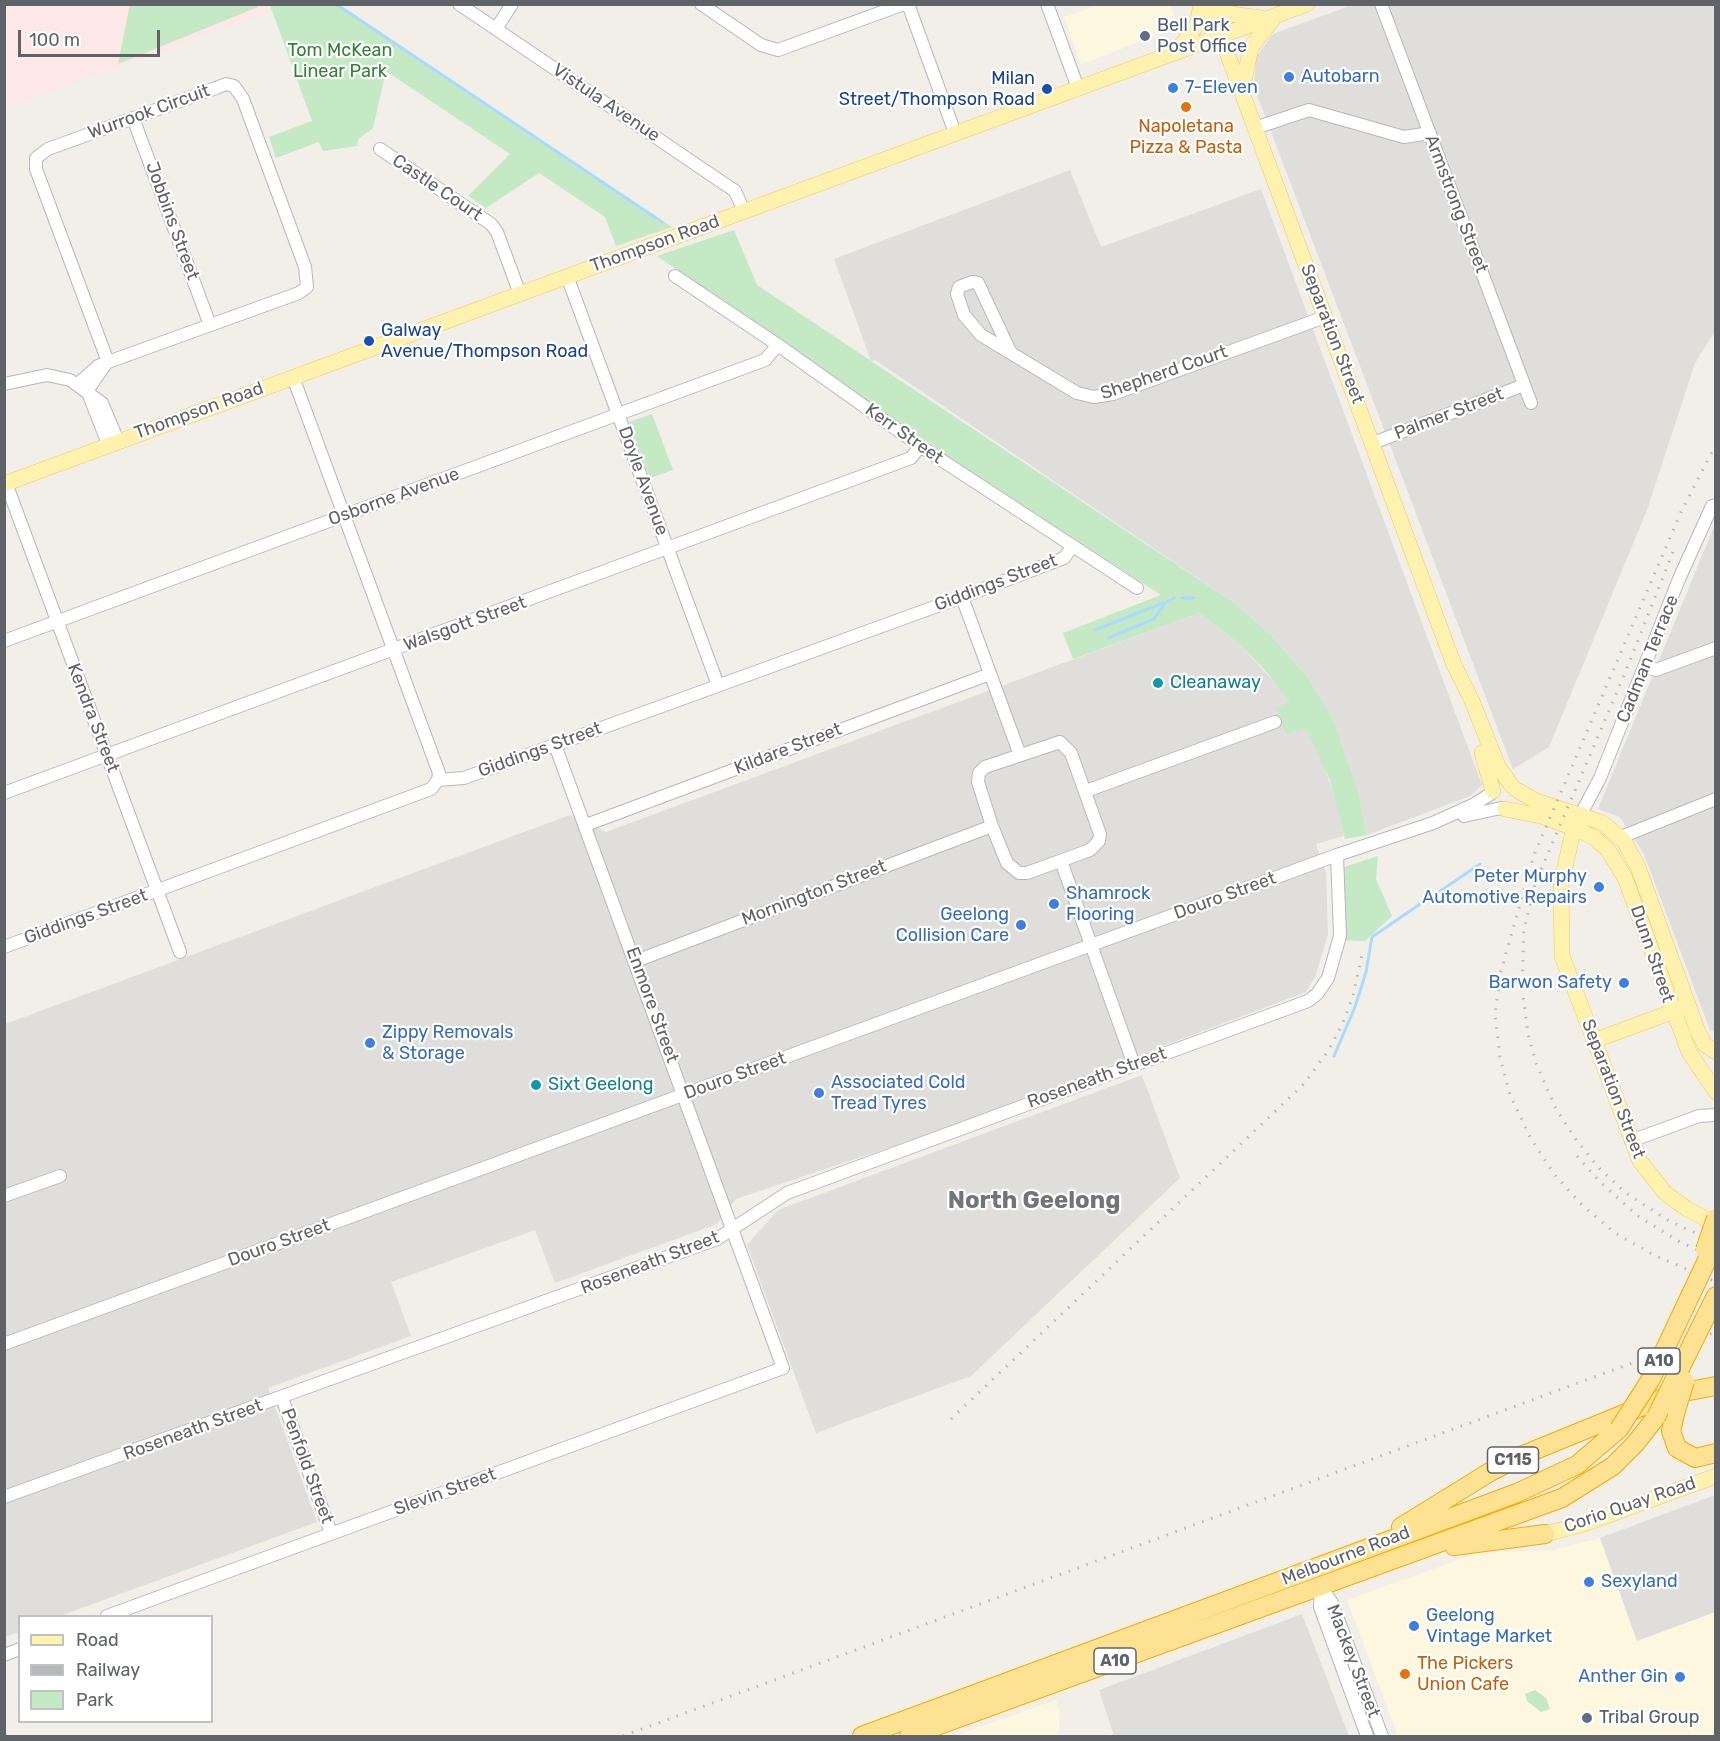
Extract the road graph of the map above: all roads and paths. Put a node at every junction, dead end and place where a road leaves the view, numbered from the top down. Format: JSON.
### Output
{"nodes":[{"id":1,"x":459,"y":4,"type":"edge"},
{"id":2,"x":513,"y":4,"type":"edge"},
{"id":3,"x":701,"y":4,"type":"edge"},
{"id":4,"x":906,"y":4,"type":"edge"},
{"id":5,"x":1047,"y":4,"type":"edge"},
{"id":6,"x":1201,"y":4,"type":"edge"},
{"id":7,"x":1209,"y":4,"type":"edge"},
{"id":8,"x":1217,"y":4,"type":"edge"},
{"id":9,"x":1307,"y":4,"type":"edge"},
{"id":10,"x":1381,"y":4,"type":"edge"},
{"id":11,"x":1272,"y":17,"type":"junction"},
{"id":12,"x":496,"y":29,"type":"junction"},
{"id":13,"x":1221,"y":36,"type":"junction"},
{"id":14,"x":1176,"y":52,"type":"junction"},
{"id":15,"x":1078,"y":88,"type":"junction"},
{"id":16,"x":1242,"y":93,"type":"junction"},
{"id":17,"x":133,"y":118,"type":"junction"},
{"id":18,"x":1255,"y":128,"type":"junction"},
{"id":19,"x":955,"y":133,"type":"junction"},
{"id":20,"x":1430,"y":133,"type":"junction"},
{"id":21,"x":380,"y":149,"type":"dead end"},
{"id":22,"x":744,"y":211,"type":"junction"},
{"id":23,"x":567,"y":276,"type":"junction"},
{"id":24,"x":675,"y":276,"type":"dead end"},
{"id":25,"x":520,"y":294,"type":"junction"},
{"id":26,"x":1325,"y":316,"type":"junction"},
{"id":27,"x":210,"y":325,"type":"junction"},
{"id":28,"x":778,"y":345,"type":"junction"},
{"id":29,"x":1010,"y":351,"type":"junction"},
{"id":30,"x":108,"y":362,"type":"junction"},
{"id":31,"x":293,"y":377,"type":"junction"},
{"id":32,"x":4,"y":384,"type":"edge"},
{"id":33,"x":1524,"y":385,"type":"junction"},
{"id":34,"x":83,"y":388,"type":"junction"},
{"id":35,"x":1531,"y":404,"type":"dead end"},
{"id":36,"x":618,"y":414,"type":"junction"},
{"id":37,"x":113,"y":442,"type":"junction"},
{"id":38,"x":1373,"y":443,"type":"junction"},
{"id":39,"x":920,"y":446,"type":"junction"},
{"id":40,"x":5,"y":484,"type":"edge"},
{"id":41,"x":1716,"y":505,"type":"edge"},
{"id":42,"x":344,"y":515,"type":"junction"},
{"id":43,"x":1072,"y":547,"type":"junction"},
{"id":44,"x":668,"y":549,"type":"junction"},
{"id":45,"x":1137,"y":588,"type":"dead end"},
{"id":46,"x":962,"y":597,"type":"junction"},
{"id":47,"x":57,"y":622,"type":"junction"},
{"id":48,"x":4,"y":641,"type":"edge"},
{"id":49,"x":1716,"y":648,"type":"edge"},
{"id":50,"x":394,"y":650,"type":"junction"},
{"id":51,"x":1454,"y":665,"type":"junction"},
{"id":52,"x":1645,"y":666,"type":"junction"},
{"id":53,"x":990,"y":674,"type":"junction"},
{"id":54,"x":718,"y":685,"type":"junction"},
{"id":55,"x":1275,"y":722,"type":"dead end"},
{"id":56,"x":555,"y":745,"type":"junction"},
{"id":57,"x":1020,"y":755,"type":"junction"},
{"id":58,"x":107,"y":756,"type":"junction"},
{"id":59,"x":438,"y":780,"type":"junction"},
{"id":60,"x":1513,"y":787,"type":"junction"},
{"id":61,"x":1086,"y":791,"type":"junction"},
{"id":62,"x":1492,"y":791,"type":"junction"},
{"id":63,"x":4,"y":794,"type":"edge"},
{"id":64,"x":1716,"y":799,"type":"edge"},
{"id":65,"x":1503,"y":808,"type":"junction"},
{"id":66,"x":1578,"y":821,"type":"junction"},
{"id":67,"x":1433,"y":823,"type":"junction"},
{"id":68,"x":586,"y":825,"type":"junction"},
{"id":69,"x":992,"y":826,"type":"junction"},
{"id":70,"x":1621,"y":837,"type":"junction"},
{"id":71,"x":1608,"y":850,"type":"junction"},
{"id":72,"x":1337,"y":855,"type":"junction"},
{"id":73,"x":1061,"y":861,"type":"junction"},
{"id":74,"x":157,"y":891,"type":"junction"},
{"id":75,"x":1091,"y":945,"type":"junction"},
{"id":76,"x":4,"y":947,"type":"edge"},
{"id":77,"x":180,"y":951,"type":"dead end"},
{"id":78,"x":636,"y":961,"type":"junction"},
{"id":79,"x":1689,"y":1006,"type":"junction"},
{"id":80,"x":1673,"y":1012,"type":"junction"},
{"id":81,"x":1593,"y":1041,"type":"junction"},
{"id":82,"x":1716,"y":1052,"type":"edge"},
{"id":83,"x":1134,"y":1065,"type":"junction"},
{"id":84,"x":1716,"y":1092,"type":"edge"},
{"id":85,"x":685,"y":1095,"type":"junction"},
{"id":86,"x":1716,"y":1115,"type":"edge"},
{"id":87,"x":1632,"y":1141,"type":"junction"},
{"id":88,"x":60,"y":1176,"type":"dead end"},
{"id":89,"x":4,"y":1196,"type":"edge"},
{"id":90,"x":1716,"y":1218,"type":"edge"},
{"id":91,"x":1716,"y":1224,"type":"edge"},
{"id":92,"x":732,"y":1230,"type":"junction"},
{"id":93,"x":1716,"y":1240,"type":"edge"},
{"id":94,"x":1693,"y":1289,"type":"junction"},
{"id":95,"x":1716,"y":1296,"type":"edge"},
{"id":96,"x":1704,"y":1320,"type":"junction"},
{"id":97,"x":4,"y":1344,"type":"edge"},
{"id":98,"x":783,"y":1368,"type":"joint"},
{"id":99,"x":1716,"y":1386,"type":"edge"},
{"id":100,"x":282,"y":1398,"type":"junction"},
{"id":101,"x":1716,"y":1453,"type":"edge"},
{"id":102,"x":1716,"y":1476,"type":"edge"},
{"id":103,"x":4,"y":1497,"type":"edge"},
{"id":104,"x":331,"y":1533,"type":"junction"},
{"id":105,"x":1545,"y":1534,"type":"joint"},
{"id":106,"x":1419,"y":1551,"type":"junction"},
{"id":107,"x":1349,"y":1554,"type":"junction"},
{"id":108,"x":1315,"y":1568,"type":"junction"},
{"id":109,"x":1321,"y":1587,"type":"junction"},
{"id":110,"x":112,"y":1615,"type":"edge"},
{"id":111,"x":1358,"y":1673,"type":"junction"},
{"id":112,"x":1346,"y":1678,"type":"junction"},
{"id":113,"x":861,"y":1737,"type":"edge"},
{"id":114,"x":909,"y":1737,"type":"edge"},
{"id":115,"x":1367,"y":1737,"type":"edge"},
{"id":116,"x":1382,"y":1737,"type":"edge"}],
"edges":[{"from":1,"to":12,"type":"street","name":"Vistula Avenue"},
{"from":2,"to":12,"type":"street"},
{"from":3,"to":4,"type":"street"},
{"from":4,"to":19,"type":"street"},
{"from":5,"to":15,"type":"street"},
{"from":6,"to":14,"type":"main road"},
{"from":7,"to":13,"type":"main road","name":"Separation Street"},
{"from":8,"to":11,"type":"main road"},
{"from":9,"to":11,"type":"main road","name":"Thompson Road"},
{"from":10,"to":20,"type":"street","name":"Armstrong Street"},
{"from":11,"to":13,"type":"main road","name":"Thompson Road"},
{"from":11,"to":16,"type":"main road"},
{"from":12,"to":22,"type":"street","name":"Vistula Avenue"},
{"from":13,"to":14,"type":"main road","name":"Thompson Road"},
{"from":13,"to":16,"type":"main road","name":"Separation Street"},
{"from":14,"to":15,"type":"main road","name":"Thompson Road"},
{"from":15,"to":19,"type":"main road","name":"Thompson Road"},
{"from":16,"to":18,"type":"main road","name":"Separation Street"},
{"from":17,"to":27,"type":"street","name":"Jobbins Street"},
{"from":17,"to":27,"type":"street","name":"Wurrook Circuit"},
{"from":17,"to":30,"type":"street","name":"Wurrook Circuit"},
{"from":18,"to":20,"type":"street"},
{"from":18,"to":26,"type":"main road","name":"Separation Street"},
{"from":19,"to":22,"type":"main road","name":"Thompson Road"},
{"from":20,"to":33,"type":"street","name":"Armstrong Street"},
{"from":21,"to":25,"type":"street","name":"Castle Court"},
{"from":22,"to":23,"type":"main road","name":"Thompson Road"},
{"from":23,"to":25,"type":"main road","name":"Thompson Road"},
{"from":23,"to":36,"type":"street","name":"Doyle Avenue"},
{"from":24,"to":28,"type":"street","name":"Kerr Street"},
{"from":25,"to":31,"type":"main road","name":"Thompson Road"},
{"from":26,"to":29,"type":"street","name":"Shepherd Court"},
{"from":26,"to":38,"type":"main road","name":"Separation Street"},
{"from":27,"to":30,"type":"street","name":"Wurrook Circuit"},
{"from":28,"to":36,"type":"street","name":"Osborne Avenue"},
{"from":28,"to":39,"type":"street","name":"Kerr Street"},
{"from":29,"to":29,"type":"street","name":"Shepherd Court"},
{"from":30,"to":34,"type":"street"},
{"from":31,"to":37,"type":"main road","name":"Thompson Road"},
{"from":31,"to":42,"type":"street"},
{"from":32,"to":34,"type":"street"},
{"from":33,"to":35,"type":"street","name":"Armstrong Street"},
{"from":33,"to":38,"type":"street","name":"Palmer Street"},
{"from":34,"to":37,"type":"street"},
{"from":36,"to":42,"type":"street","name":"Osborne Avenue"},
{"from":36,"to":44,"type":"street","name":"Doyle Avenue"},
{"from":37,"to":40,"type":"main road","name":"Thompson Road"},
{"from":38,"to":51,"type":"main road","name":"Separation Street"},
{"from":39,"to":43,"type":"street","name":"Kerr Street"},
{"from":39,"to":44,"type":"street","name":"Walsgott Street"},
{"from":40,"to":47,"type":"street","name":"Kendra Street"},
{"from":41,"to":52,"type":"street","name":"Cadman Terrace"},
{"from":42,"to":47,"type":"street","name":"Osborne Avenue"},
{"from":42,"to":50,"type":"street"},
{"from":43,"to":45,"type":"street","name":"Kerr Street"},
{"from":43,"to":46,"type":"street","name":"Giddings Street"},
{"from":44,"to":50,"type":"street","name":"Walsgott Street"},
{"from":44,"to":54,"type":"street","name":"Doyle Avenue"},
{"from":46,"to":53,"type":"street"},
{"from":46,"to":54,"type":"street","name":"Giddings Street"},
{"from":47,"to":48,"type":"street","name":"Osborne Avenue"},
{"from":47,"to":58,"type":"street","name":"Kendra Street"},
{"from":49,"to":52,"type":"street"},
{"from":50,"to":58,"type":"street","name":"Walsgott Street"},
{"from":50,"to":59,"type":"street"},
{"from":51,"to":60,"type":"main road","name":"Separation Street"},
{"from":51,"to":62,"type":"main road","name":"Separation Street"},
{"from":52,"to":66,"type":"street","name":"Cadman Terrace"},
{"from":53,"to":57,"type":"street"},
{"from":53,"to":68,"type":"street","name":"Kildare Street"},
{"from":54,"to":56,"type":"street","name":"Giddings Street"},
{"from":55,"to":61,"type":"street"},
{"from":56,"to":59,"type":"street","name":"Giddings Street"},
{"from":56,"to":68,"type":"street","name":"Enmore Street"},
{"from":57,"to":61,"type":"street"},
{"from":57,"to":69,"type":"street"},
{"from":58,"to":63,"type":"street","name":"Walsgott Street"},
{"from":58,"to":74,"type":"street","name":"Kendra Street"},
{"from":59,"to":74,"type":"street","name":"Giddings Street"},
{"from":60,"to":62,"type":"main road"},
{"from":60,"to":65,"type":"main road"},
{"from":60,"to":66,"type":"main road"},
{"from":61,"to":73,"type":"street"},
{"from":62,"to":65,"type":"main road"},
{"from":62,"to":67,"type":"street","name":"Douro Street"},
{"from":64,"to":70,"type":"street"},
{"from":65,"to":66,"type":"main road"},
{"from":65,"to":67,"type":"street","name":"Douro Street"},
{"from":66,"to":70,"type":"main road","name":"Dunn Street"},
{"from":66,"to":71,"type":"main road","name":"Dunn Street"},
{"from":66,"to":81,"type":"main road","name":"Separation Street"},
{"from":67,"to":72,"type":"street","name":"Douro Street"},
{"from":68,"to":78,"type":"street","name":"Enmore Street"},
{"from":69,"to":73,"type":"street"},
{"from":69,"to":78,"type":"street","name":"Mornington Street"},
{"from":70,"to":71,"type":"main road"},
{"from":70,"to":79,"type":"main road","name":"Dunn Street"},
{"from":71,"to":80,"type":"main road","name":"Dunn Street"},
{"from":72,"to":75,"type":"street","name":"Douro Street"},
{"from":72,"to":83,"type":"street","name":"Roseneath Street"},
{"from":73,"to":75,"type":"street"},
{"from":74,"to":76,"type":"street","name":"Giddings Street"},
{"from":74,"to":77,"type":"street","name":"Kendra Street"},
{"from":75,"to":83,"type":"street"},
{"from":75,"to":85,"type":"street","name":"Douro Street"},
{"from":78,"to":85,"type":"street","name":"Enmore Street"},
{"from":79,"to":80,"type":"main road"},
{"from":79,"to":82,"type":"main road","name":"Dunn Street"},
{"from":80,"to":81,"type":"main road"},
{"from":80,"to":84,"type":"main road","name":"Dunn Street"},
{"from":81,"to":87,"type":"main road","name":"Separation Street"},
{"from":83,"to":92,"type":"street","name":"Roseneath Street"},
{"from":85,"to":92,"type":"street","name":"Enmore Street"},
{"from":85,"to":97,"type":"street","name":"Douro Street"},
{"from":86,"to":87,"type":"street"},
{"from":87,"to":91,"type":"main road","name":"Separation Street"},
{"from":88,"to":89,"type":"street"},
{"from":90,"to":94,"type":"highway","bridge":true},
{"from":92,"to":98,"type":"street","name":"Enmore Street"},
{"from":92,"to":100,"type":"street","name":"Roseneath Street"},
{"from":93,"to":94,"type":"highway","name":"Melbourne Road","number":"A10","bridge":true},
{"from":94,"to":107,"type":"highway","name":"Melbourne Road","number":"A10","bridge":true},
{"from":95,"to":96,"type":"highway","name":"Melbourne Road","number":"A10"},
{"from":96,"to":101,"type":"highway","bridge":true},
{"from":96,"to":106,"type":"highway","name":"Melbourne Road","number":"A10","bridge":true},
{"from":98,"to":104,"type":"street","name":"Slevin Street"},
{"from":99,"to":107,"type":"highway","number":"C115"},
{"from":100,"to":103,"type":"street","name":"Roseneath Street"},
{"from":100,"to":104,"type":"street","name":"Penfold Street"},
{"from":102,"to":105,"type":"main road","name":"Corio Quay Road"},
{"from":104,"to":110,"type":"street","name":"Slevin Street"},
{"from":105,"to":106,"type":"highway"},
{"from":106,"to":109,"type":"highway","name":"Melbourne Road","number":"A10"},
{"from":107,"to":108,"type":"highway","name":"Melbourne Road","number":"A10"},
{"from":108,"to":109,"type":"highway","name":"Mackey Street"},
{"from":108,"to":113,"type":"highway","name":"Melbourne Road","number":"A10"},
{"from":109,"to":111,"type":"street","name":"Mackey Street"},
{"from":109,"to":112,"type":"street","name":"Mackey Street"},
{"from":109,"to":114,"type":"highway","name":"Melbourne Road","number":"A10"},
{"from":111,"to":112,"type":"street"},
{"from":111,"to":116,"type":"street","name":"Mackey Street"},
{"from":112,"to":115,"type":"street","name":"Mackey Street"}]}
